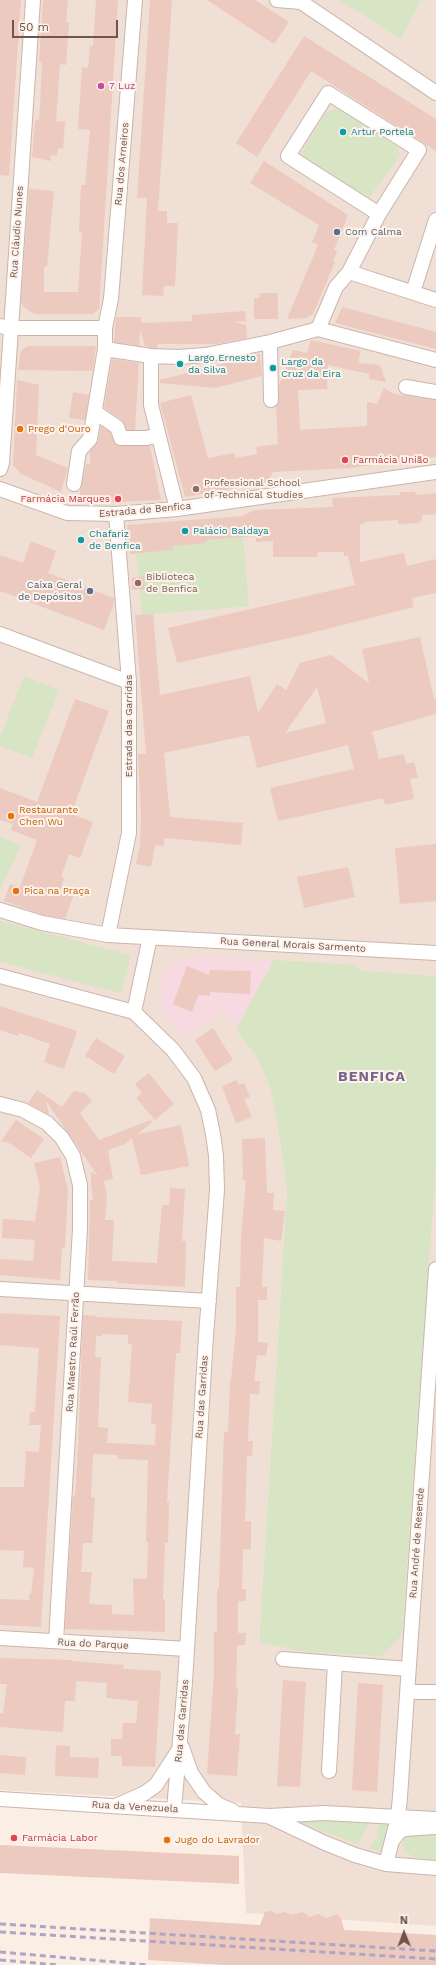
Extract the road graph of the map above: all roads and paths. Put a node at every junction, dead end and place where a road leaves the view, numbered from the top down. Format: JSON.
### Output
{"nodes":[{"id":1,"x":33,"y":0,"type":"edge"},
{"id":2,"x":135,"y":0,"type":"edge"},
{"id":3,"x":277,"y":0,"type":"edge"},
{"id":4,"x":301,"y":1,"type":"edge"},
{"id":5,"x":436,"y":93,"type":"edge"},
{"id":6,"x":379,"y":214,"type":"junction"},
{"id":7,"x":436,"y":220,"type":"edge"},
{"id":8,"x":348,"y":272,"type":"junction"},
{"id":9,"x":413,"y":292,"type":"junction"},
{"id":10,"x":436,"y":300,"type":"edge"},
{"id":11,"x":5,"y":327,"type":"edge"},
{"id":12,"x":105,"y":328,"type":"junction"},
{"id":13,"x":318,"y":329,"type":"junction"},
{"id":14,"x":270,"y":342,"type":"junction"},
{"id":15,"x":105,"y":349,"type":"junction"},
{"id":16,"x":151,"y":356,"type":"junction"},
{"id":17,"x":436,"y":360,"type":"edge"},
{"id":18,"x":406,"y":388,"type":"dead end"},
{"id":19,"x":436,"y":392,"type":"edge"},
{"id":20,"x":272,"y":400,"type":"dead end"},
{"id":21,"x":95,"y":412,"type":"junction"},
{"id":22,"x":158,"y":435,"type":"junction"},
{"id":23,"x":1,"y":466,"type":"edge"},
{"id":24,"x":436,"y":472,"type":"edge"},
{"id":25,"x":74,"y":484,"type":"dead end"},
{"id":26,"x":0,"y":489,"type":"edge"},
{"id":27,"x":176,"y":509,"type":"junction"},
{"id":28,"x":116,"y":514,"type":"junction"},
{"id":29,"x":0,"y":634,"type":"edge"},
{"id":30,"x":130,"y":682,"type":"junction"},
{"id":31,"x":0,"y":910,"type":"edge"},
{"id":32,"x":108,"y":935,"type":"junction"},
{"id":33,"x":150,"y":937,"type":"junction"},
{"id":34,"x":436,"y":953,"type":"edge"},
{"id":35,"x":0,"y":976,"type":"edge"},
{"id":36,"x":134,"y":1012,"type":"junction"},
{"id":37,"x":0,"y":1104,"type":"edge"},
{"id":38,"x":436,"y":1269,"type":"edge"},
{"id":39,"x":0,"y":1289,"type":"edge"},
{"id":40,"x":76,"y":1293,"type":"junction"},
{"id":41,"x":208,"y":1301,"type":"junction"},
{"id":42,"x":429,"y":1457,"type":"edge"},
{"id":43,"x":0,"y":1638,"type":"edge"},
{"id":44,"x":56,"y":1641,"type":"junction"},
{"id":45,"x":187,"y":1649,"type":"junction"},
{"id":46,"x":283,"y":1659,"type":"dead end"},
{"id":47,"x":335,"y":1663,"type":"junction"},
{"id":48,"x":408,"y":1669,"type":"junction"},
{"id":49,"x":406,"y":1692,"type":"junction"},
{"id":50,"x":436,"y":1692,"type":"edge"},
{"id":51,"x":181,"y":1745,"type":"junction"},
{"id":52,"x":329,"y":1771,"type":"dead end"},
{"id":53,"x":0,"y":1799,"type":"edge"},
{"id":54,"x":117,"y":1806,"type":"junction"},
{"id":55,"x":174,"y":1809,"type":"junction"},
{"id":56,"x":245,"y":1815,"type":"junction"},
{"id":57,"x":269,"y":1816,"type":"junction"},
{"id":58,"x":398,"y":1816,"type":"junction"},
{"id":59,"x":436,"y":1819,"type":"edge"},
{"id":60,"x":436,"y":1827,"type":"edge"},
{"id":61,"x":392,"y":1841,"type":"junction"},
{"id":62,"x":386,"y":1864,"type":"junction"},
{"id":63,"x":436,"y":1868,"type":"edge"}],
"edges":[{"from":1,"to":11,"type":"street","name":"Rua Cláudio Nunes"},
{"from":2,"to":12,"type":"street","name":"Rua dos Arneiros"},
{"from":3,"to":4,"type":"street"},
{"from":4,"to":5,"type":"street"},
{"from":6,"to":6,"type":"street"},
{"from":6,"to":8,"type":"street"},
{"from":7,"to":9,"type":"street"},
{"from":8,"to":9,"type":"street"},
{"from":8,"to":13,"type":"street"},
{"from":9,"to":10,"type":"street"},
{"from":11,"to":12,"type":"street"},
{"from":11,"to":23,"type":"street","name":"Rua Cláudio Nunes"},
{"from":12,"to":15,"type":"street","name":"Rua dos Arneiros"},
{"from":13,"to":14,"type":"street"},
{"from":13,"to":17,"type":"street"},
{"from":14,"to":16,"type":"street"},
{"from":14,"to":20,"type":"street"},
{"from":15,"to":16,"type":"street"},
{"from":15,"to":21,"type":"street"},
{"from":16,"to":22,"type":"street"},
{"from":18,"to":19,"type":"street"},
{"from":21,"to":22,"type":"street"},
{"from":21,"to":25,"type":"street"},
{"from":22,"to":27,"type":"street"},
{"from":24,"to":27,"type":"street","name":"Estrada de Benfica"},
{"from":26,"to":28,"type":"street","name":"Estrada de Benfica"},
{"from":27,"to":28,"type":"street","name":"Estrada de Benfica"},
{"from":28,"to":30,"type":"street","name":"Estrada das Garridas"},
{"from":29,"to":30,"type":"street"},
{"from":30,"to":32,"type":"street","name":"Estrada das Garridas"},
{"from":31,"to":32,"type":"street","name":"Rua General Morais Sarmento"},
{"from":32,"to":33,"type":"street","name":"Rua General Morais Sarmento"},
{"from":33,"to":34,"type":"street","name":"Rua General Morais Sarmento"},
{"from":33,"to":36,"type":"street"},
{"from":35,"to":36,"type":"street"},
{"from":36,"to":41,"type":"street","name":"Rua das Garridas"},
{"from":37,"to":40,"type":"street","name":"Rua Maestro Raúl Ferrão"},
{"from":38,"to":42,"type":"street","name":"Rua André de Resende"},
{"from":39,"to":40,"type":"street"},
{"from":40,"to":41,"type":"street"},
{"from":40,"to":44,"type":"street","name":"Rua Maestro Raúl Ferrão"},
{"from":41,"to":45,"type":"street","name":"Rua das Garridas"},
{"from":42,"to":48,"type":"street","name":"Rua André de Resende"},
{"from":43,"to":44,"type":"street","name":"Rua do Parque"},
{"from":44,"to":45,"type":"street","name":"Rua do Parque"},
{"from":45,"to":51,"type":"street","name":"Rua das Garridas"},
{"from":46,"to":47,"type":"street"},
{"from":47,"to":48,"type":"street"},
{"from":47,"to":52,"type":"street"},
{"from":48,"to":49,"type":"street","name":"Rua André de Resende"},
{"from":49,"to":50,"type":"street"},
{"from":49,"to":58,"type":"street","name":"Rua André de Resende"},
{"from":51,"to":54,"type":"street"},
{"from":51,"to":55,"type":"street","name":"Rua das Garridas"},
{"from":51,"to":56,"type":"street"},
{"from":53,"to":54,"type":"street","name":"Rua da Venezuela"},
{"from":54,"to":55,"type":"street","name":"Rua da Venezuela"},
{"from":55,"to":56,"type":"street","name":"Rua da Venezuela"},
{"from":56,"to":57,"type":"street","name":"Rua da Venezuela"},
{"from":57,"to":58,"type":"street","name":"Rua da Venezuela"},
{"from":57,"to":62,"type":"street","name":"Rua da Venezuela"},
{"from":58,"to":59,"type":"street","name":"Rua da Venezuela"},
{"from":58,"to":61,"type":"street","name":"Rua André de Resende"},
{"from":60,"to":61,"type":"street"},
{"from":61,"to":62,"type":"street","name":"Rua André de Resende"},
{"from":62,"to":63,"type":"street","name":"Rua da Venezuela"}]}
